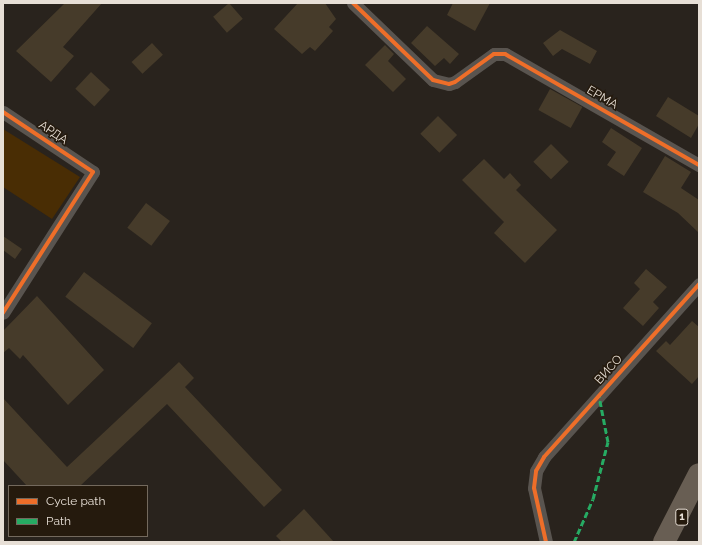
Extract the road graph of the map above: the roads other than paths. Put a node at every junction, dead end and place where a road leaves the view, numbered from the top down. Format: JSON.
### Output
{"nodes":[{"id":1,"x":353,"y":3,"type":"edge"},
{"id":2,"x":3,"y":112,"type":"edge"},
{"id":3,"x":699,"y":165,"type":"edge"},
{"id":4,"x":699,"y":284,"type":"edge"},
{"id":5,"x":3,"y":313,"type":"edge"},
{"id":6,"x":699,"y":474,"type":"edge"},
{"id":7,"x":699,"y":492,"type":"edge"},
{"id":8,"x":546,"y":542,"type":"edge"},
{"id":9,"x":664,"y":542,"type":"edge"}],
"edges":[{"from":1,"to":3,"type":"street","name":"ЕРМА"},
{"from":2,"to":5,"type":"street","name":"АРДА"},
{"from":4,"to":8,"type":"street","name":"ВИСО"},
{"from":6,"to":9,"type":"highway"},
{"from":7,"to":9,"type":"highway","number":"1"}]}
